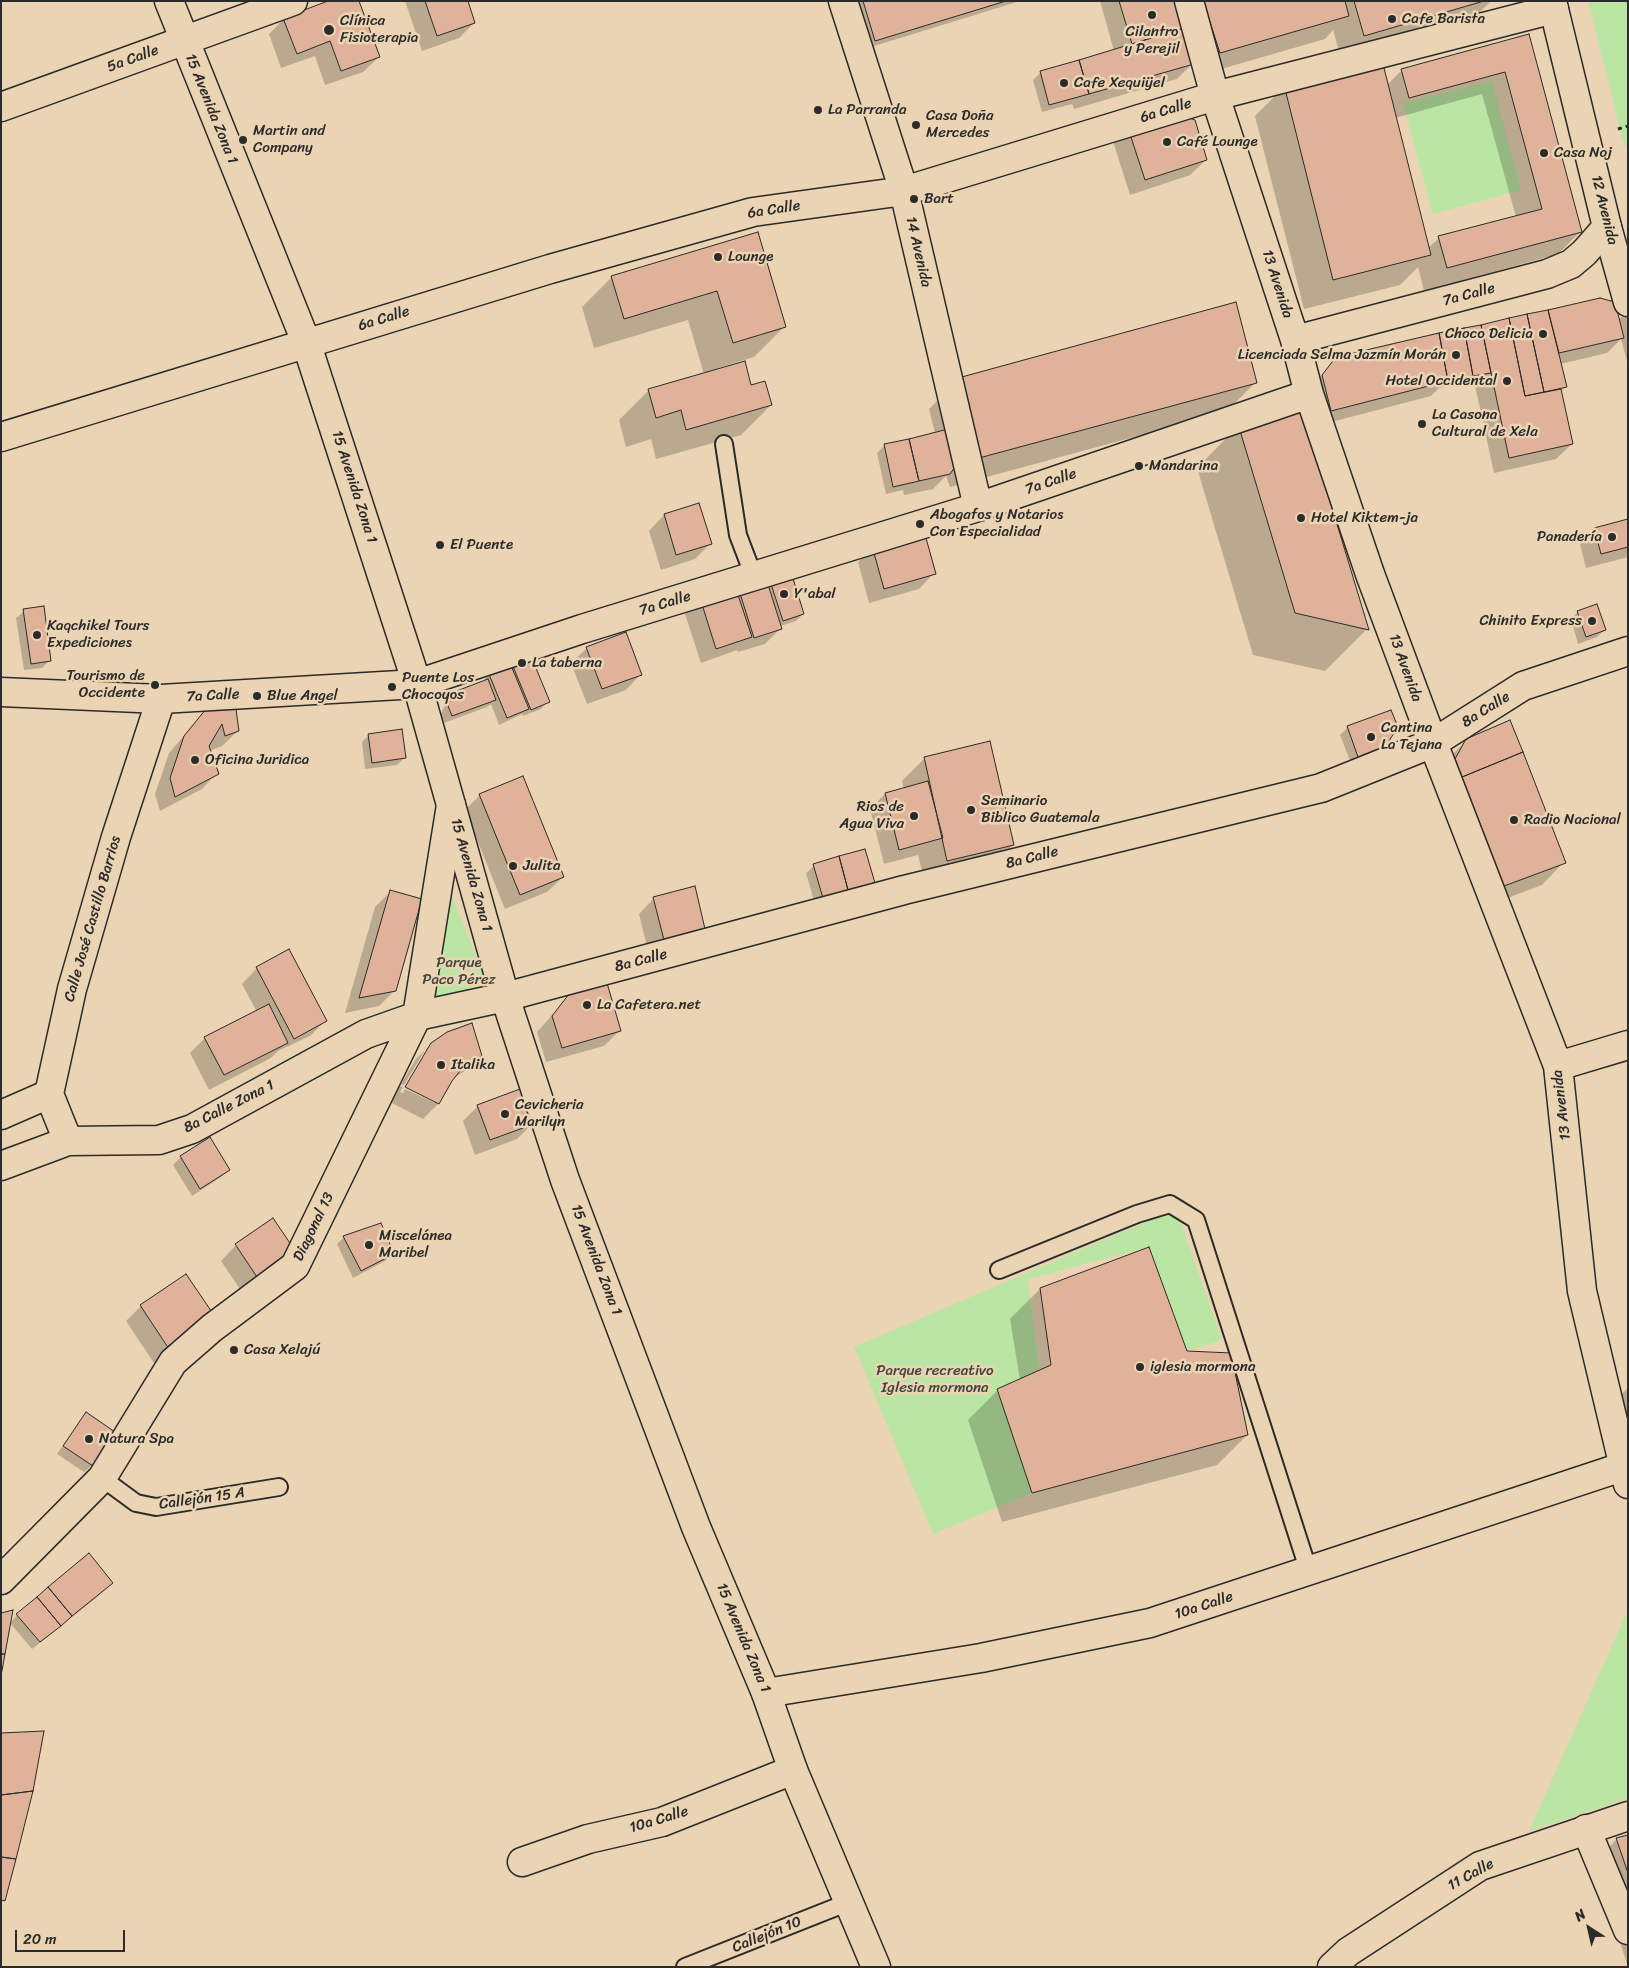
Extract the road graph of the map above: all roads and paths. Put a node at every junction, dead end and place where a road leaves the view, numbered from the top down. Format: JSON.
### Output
{"nodes":[{"id":1,"x":169,"y":1,"type":"edge"},
{"id":2,"x":293,"y":1,"type":"edge"},
{"id":3,"x":843,"y":1,"type":"edge"},
{"id":4,"x":1189,"y":1,"type":"edge"},
{"id":5,"x":1553,"y":5,"type":"edge"},
{"id":6,"x":184,"y":40,"type":"junction"},
{"id":7,"x":1215,"y":96,"type":"junction"},
{"id":8,"x":1,"y":107,"type":"edge"},
{"id":9,"x":904,"y":191,"type":"junction"},
{"id":10,"x":1617,"y":225,"type":"edge"},
{"id":11,"x":1628,"y":302,"type":"edge"},
{"id":12,"x":1295,"y":340,"type":"junction"},
{"id":13,"x":306,"y":342,"type":"junction"},
{"id":14,"x":1309,"y":394,"type":"junction"},
{"id":15,"x":1,"y":437,"type":"edge"},
{"id":16,"x":724,"y":444,"type":"dead end"},
{"id":17,"x":978,"y":507,"type":"junction"},
{"id":18,"x":754,"y":577,"type":"junction"},
{"id":19,"x":1628,"y":651,"type":"edge"},
{"id":20,"x":417,"y":684,"type":"junction"},
{"id":21,"x":1,"y":692,"type":"edge"},
{"id":22,"x":161,"y":699,"type":"junction"},
{"id":23,"x":1433,"y":743,"type":"junction"},
{"id":24,"x":451,"y":805,"type":"junction"},
{"id":25,"x":505,"y":997,"type":"junction"},
{"id":26,"x":418,"y":1016,"type":"junction"},
{"id":27,"x":1628,"y":1045,"type":"edge"},
{"id":28,"x":1558,"y":1066,"type":"junction"},
{"id":29,"x":49,"y":1094,"type":"junction"},
{"id":30,"x":1,"y":1115,"type":"edge"},
{"id":31,"x":68,"y":1141,"type":"junction"},
{"id":32,"x":1,"y":1166,"type":"edge"},
{"id":33,"x":999,"y":1270,"type":"dead end"},
{"id":34,"x":1626,"y":1472,"type":"edge"},
{"id":35,"x":102,"y":1478,"type":"junction"},
{"id":36,"x":279,"y":1487,"type":"dead end"},
{"id":37,"x":1309,"y":1572,"type":"junction"},
{"id":38,"x":1,"y":1580,"type":"edge"},
{"id":39,"x":766,"y":1693,"type":"junction"},
{"id":40,"x":793,"y":1770,"type":"junction"},
{"id":41,"x":1628,"y":1816,"type":"edge"},
{"id":42,"x":1586,"y":1829,"type":"junction"},
{"id":43,"x":522,"y":1862,"type":"dead end"},
{"id":44,"x":849,"y":1902,"type":"junction"},
{"id":45,"x":1628,"y":1930,"type":"edge"},
{"id":46,"x":685,"y":1967,"type":"edge"},
{"id":47,"x":876,"y":1967,"type":"edge"},
{"id":48,"x":1332,"y":1967,"type":"edge"}],
"edges":[{"from":1,"to":6,"type":"street","name":"15 Avenida Zona 1"},
{"from":2,"to":6,"type":"street","name":"5a Calle"},
{"from":3,"to":9,"type":"street","name":"14 Avenida"},
{"from":4,"to":7,"type":"street","name":"13 Avenida"},
{"from":5,"to":7,"type":"street","name":"6a Calle"},
{"from":5,"to":10,"type":"street","name":"12 Avenida"},
{"from":6,"to":8,"type":"street","name":"5a Calle"},
{"from":6,"to":13,"type":"street","name":"15 Avenida Zona 1"},
{"from":7,"to":9,"type":"street","name":"6a Calle"},
{"from":7,"to":12,"type":"street","name":"13 Avenida"},
{"from":9,"to":13,"type":"street","name":"6a Calle"},
{"from":9,"to":17,"type":"street","name":"14 Avenida"},
{"from":10,"to":11,"type":"street","name":"12 Avenida"},
{"from":10,"to":12,"type":"street","name":"7a Calle"},
{"from":12,"to":14,"type":"street","name":"13 Avenida"},
{"from":13,"to":15,"type":"street","name":"6a Calle"},
{"from":13,"to":20,"type":"street","name":"15 Avenida Zona 1"},
{"from":14,"to":17,"type":"street","name":"7a Calle"},
{"from":14,"to":23,"type":"street","name":"13 Avenida"},
{"from":16,"to":18,"type":"lane"},
{"from":17,"to":18,"type":"street","name":"7a Calle"},
{"from":18,"to":20,"type":"street","name":"7a Calle"},
{"from":19,"to":23,"type":"street","name":"8a Calle"},
{"from":20,"to":22,"type":"street","name":"7a Calle"},
{"from":20,"to":24,"type":"street","name":"15 Avenida Zona 1"},
{"from":21,"to":22,"type":"street","name":"7a Calle"},
{"from":22,"to":29,"type":"street","name":"Calle José Castillo Barrios"},
{"from":23,"to":25,"type":"street","name":"8a Calle"},
{"from":23,"to":28,"type":"street","name":"13 Avenida"},
{"from":24,"to":25,"type":"street","name":"15 Avenida Zona 1"},
{"from":24,"to":26,"type":"street","name":"Diagonal 13"},
{"from":25,"to":26,"type":"street","name":"8a Calle"},
{"from":25,"to":39,"type":"street","name":"15 Avenida Zona 1"},
{"from":26,"to":31,"type":"street","name":"8a Calle Zona 1"},
{"from":26,"to":35,"type":"street","name":"Diagonal 13"},
{"from":27,"to":28,"type":"street"},
{"from":28,"to":34,"type":"street","name":"13 Avenida"},
{"from":29,"to":30,"type":"street"},
{"from":29,"to":31,"type":"street"},
{"from":31,"to":32,"type":"street","name":"8a Calle Zona 1"},
{"from":33,"to":37,"type":"lane"},
{"from":34,"to":37,"type":"street","name":"10a Calle"},
{"from":35,"to":36,"type":"lane","name":"Callejón 15 A"},
{"from":35,"to":38,"type":"street","name":"Diagonal 13"},
{"from":37,"to":39,"type":"street","name":"10a Calle"},
{"from":39,"to":40,"type":"street","name":"15 Avenida Zona 1"},
{"from":40,"to":43,"type":"street","name":"10a Calle"},
{"from":40,"to":44,"type":"street","name":"15 Avenida Zona 1"},
{"from":41,"to":42,"type":"street","name":"11 Calle"},
{"from":42,"to":45,"type":"street"},
{"from":42,"to":48,"type":"street","name":"11 Calle"},
{"from":44,"to":46,"type":"lane","name":"Callejón 10"},
{"from":44,"to":47,"type":"street","name":"15 Avenida Zona 1"}]}
